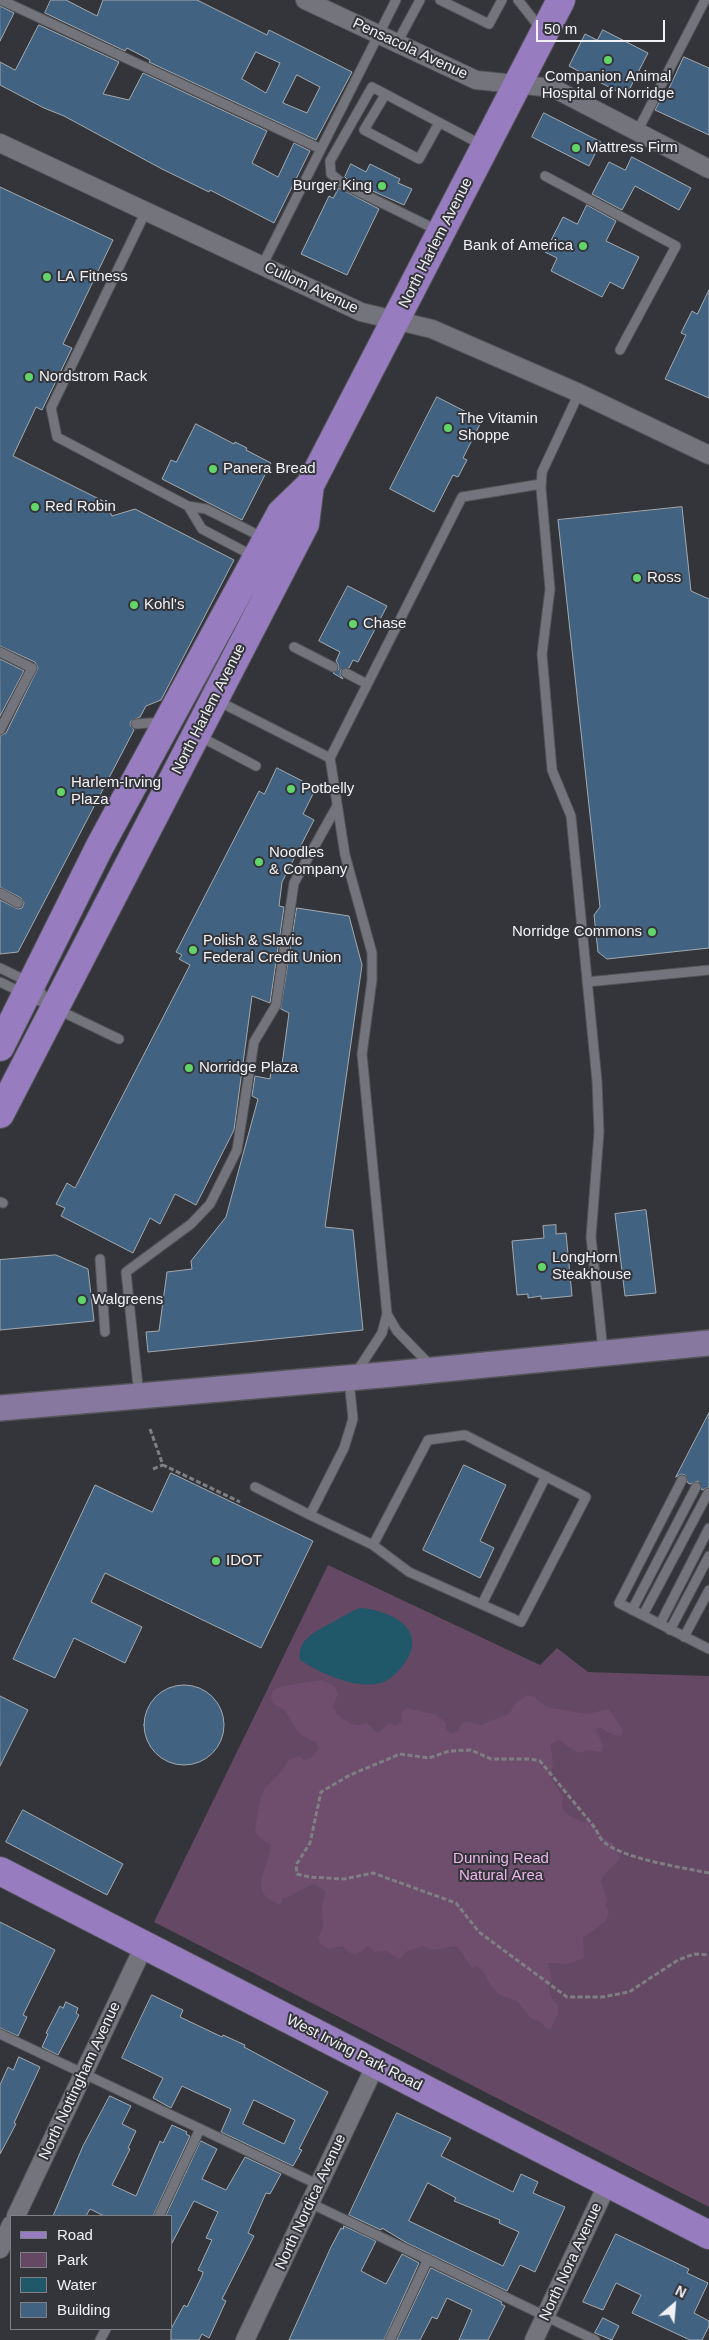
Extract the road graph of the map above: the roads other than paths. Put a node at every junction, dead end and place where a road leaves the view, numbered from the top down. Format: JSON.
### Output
{"nodes":[{"id":1,"x":1,"y":0,"type":"edge"},
{"id":2,"x":305,"y":0,"type":"edge"},
{"id":3,"x":396,"y":0,"type":"edge"},
{"id":4,"x":420,"y":0,"type":"edge"},
{"id":5,"x":440,"y":0,"type":"edge"},
{"id":6,"x":502,"y":0,"type":"edge"},
{"id":7,"x":518,"y":0,"type":"edge"},
{"id":8,"x":561,"y":0,"type":"edge"},
{"id":9,"x":705,"y":0,"type":"edge"},
{"id":10,"x":544,"y":33,"type":"junction"},
{"id":11,"x":378,"y":34,"type":"junction"},
{"id":12,"x":397,"y":42,"type":"junction"},
{"id":13,"x":517,"y":85,"type":"junction"},
{"id":14,"x":385,"y":95,"type":"junction"},
{"id":15,"x":439,"y":123,"type":"junction"},
{"id":16,"x":637,"y":132,"type":"junction"},
{"id":17,"x":0,"y":143,"type":"edge"},
{"id":18,"x":486,"y":147,"type":"junction"},
{"id":19,"x":321,"y":149,"type":"junction"},
{"id":20,"x":709,"y":169,"type":"edge"},
{"id":21,"x":545,"y":176,"type":"dead end"},
{"id":22,"x":146,"y":211,"type":"junction"},
{"id":23,"x":441,"y":232,"type":"junction"},
{"id":24,"x":262,"y":266,"type":"junction"},
{"id":25,"x":397,"y":319,"type":"junction"},
{"id":26,"x":620,"y":350,"type":"dead end"},
{"id":27,"x":579,"y":393,"type":"junction"},
{"id":28,"x":709,"y":455,"type":"edge"},
{"id":29,"x":541,"y":484,"type":"junction"},
{"id":30,"x":310,"y":485,"type":"junction"},
{"id":31,"x":188,"y":506,"type":"junction"},
{"id":32,"x":262,"y":549,"type":"junction"},
{"id":33,"x":294,"y":647,"type":"dead end"},
{"id":34,"x":0,"y":652,"type":"edge"},
{"id":35,"x":333,"y":667,"type":"dead end"},
{"id":36,"x":346,"y":673,"type":"dead end"},
{"id":37,"x":367,"y":684,"type":"junction"},
{"id":38,"x":214,"y":699,"type":"junction"},
{"id":39,"x":168,"y":721,"type":"junction"},
{"id":40,"x":136,"y":724,"type":"dead end"},
{"id":41,"x":0,"y":730,"type":"edge"},
{"id":42,"x":196,"y":735,"type":"junction"},
{"id":43,"x":330,"y":758,"type":"junction"},
{"id":44,"x":256,"y":766,"type":"dead end"},
{"id":45,"x":337,"y":806,"type":"junction"},
{"id":46,"x":0,"y":893,"type":"edge"},
{"id":47,"x":18,"y":903,"type":"dead end"},
{"id":48,"x":0,"y":968,"type":"edge"},
{"id":49,"x":709,"y":970,"type":"edge"},
{"id":50,"x":0,"y":982,"type":"edge"},
{"id":51,"x":587,"y":982,"type":"junction"},
{"id":52,"x":30,"y":990,"type":"junction"},
{"id":53,"x":55,"y":1009,"type":"junction"},
{"id":54,"x":119,"y":1039,"type":"dead end"},
{"id":55,"x":1,"y":1042,"type":"edge"},
{"id":56,"x":0,"y":1114,"type":"edge"},
{"id":57,"x":100,"y":1258,"type":"dead end"},
{"id":58,"x":387,"y":1314,"type":"junction"},
{"id":59,"x":105,"y":1332,"type":"dead end"},
{"id":60,"x":709,"y":1343,"type":"edge"},
{"id":61,"x":603,"y":1354,"type":"junction"},
{"id":62,"x":435,"y":1370,"type":"junction"},
{"id":63,"x":351,"y":1377,"type":"junction"},
{"id":64,"x":139,"y":1396,"type":"junction"},
{"id":65,"x":0,"y":1408,"type":"edge"},
{"id":66,"x":546,"y":1476,"type":"junction"},
{"id":67,"x":682,"y":1480,"type":"dead end"},
{"id":68,"x":255,"y":1487,"type":"dead end"},
{"id":69,"x":696,"y":1487,"type":"dead end"},
{"id":70,"x":708,"y":1493,"type":"edge"},
{"id":71,"x":310,"y":1515,"type":"junction"},
{"id":72,"x":709,"y":1528,"type":"edge"},
{"id":73,"x":373,"y":1545,"type":"junction"},
{"id":74,"x":709,"y":1556,"type":"edge"},
{"id":75,"x":709,"y":1590,"type":"edge"},
{"id":76,"x":482,"y":1604,"type":"junction"},
{"id":77,"x":632,"y":1610,"type":"junction"},
{"id":78,"x":643,"y":1615,"type":"junction"},
{"id":79,"x":660,"y":1624,"type":"junction"},
{"id":80,"x":670,"y":1630,"type":"junction"},
{"id":81,"x":684,"y":1637,"type":"junction"},
{"id":82,"x":709,"y":1649,"type":"edge"},
{"id":83,"x":0,"y":1872,"type":"edge"},
{"id":84,"x":144,"y":1946,"type":"junction"},
{"id":85,"x":0,"y":2034,"type":"edge"},
{"id":86,"x":376,"y":2064,"type":"junction"},
{"id":87,"x":83,"y":2073,"type":"junction"},
{"id":88,"x":200,"y":2128,"type":"junction"},
{"id":89,"x":608,"y":2183,"type":"junction"},
{"id":90,"x":319,"y":2185,"type":"junction"},
{"id":91,"x":310,"y":2203,"type":"junction"},
{"id":92,"x":16,"y":2215,"type":"edge"},
{"id":93,"x":158,"y":2215,"type":"edge"},
{"id":94,"x":10,"y":2228,"type":"edge"},
{"id":95,"x":709,"y":2235,"type":"edge"},
{"id":96,"x":0,"y":2249,"type":"edge"},
{"id":97,"x":428,"y":2259,"type":"junction"},
{"id":98,"x":546,"y":2316,"type":"junction"},
{"id":99,"x":246,"y":2340,"type":"edge"},
{"id":100,"x":390,"y":2340,"type":"edge"},
{"id":101,"x":534,"y":2340,"type":"edge"},
{"id":102,"x":595,"y":2340,"type":"edge"}],
"edges":[{"from":1,"to":19,"type":"lane"},
{"from":2,"to":11,"type":"street","name":"Pensacola Avenue"},
{"from":3,"to":11,"type":"lane"},
{"from":4,"to":12,"type":"lane"},
{"from":5,"to":6,"type":"lane"},
{"from":7,"to":10,"type":"lane"},
{"from":8,"to":10,"type":"main road","name":"North Harlem Avenue"},
{"from":9,"to":16,"type":"lane"},
{"from":10,"to":13,"type":"main road","name":"North Harlem Avenue"},
{"from":11,"to":12,"type":"street","name":"Pensacola Avenue"},
{"from":11,"to":19,"type":"lane"},
{"from":12,"to":13,"type":"street","name":"Pensacola Avenue"},
{"from":13,"to":16,"type":"street","name":"Pensacola Avenue"},
{"from":13,"to":18,"type":"main road","name":"North Harlem Avenue"},
{"from":14,"to":15,"type":"lane"},
{"from":14,"to":15,"type":"lane"},
{"from":14,"to":23,"type":"lane"},
{"from":15,"to":18,"type":"lane"},
{"from":16,"to":20,"type":"street","name":"Pensacola Avenue"},
{"from":17,"to":22,"type":"street","name":"Cullom Avenue"},
{"from":18,"to":23,"type":"main road","name":"North Harlem Avenue"},
{"from":19,"to":24,"type":"lane"},
{"from":21,"to":26,"type":"lane"},
{"from":22,"to":24,"type":"street","name":"Cullom Avenue"},
{"from":22,"to":31,"type":"lane"},
{"from":23,"to":25,"type":"main road","name":"North Harlem Avenue"},
{"from":24,"to":25,"type":"street","name":"Cullom Avenue"},
{"from":25,"to":27,"type":"street","name":"Cullom Avenue"},
{"from":25,"to":30,"type":"main road","name":"North Harlem Avenue"},
{"from":27,"to":28,"type":"street","name":"Cullom Avenue"},
{"from":27,"to":29,"type":"lane"},
{"from":29,"to":37,"type":"lane"},
{"from":29,"to":51,"type":"lane"},
{"from":30,"to":32,"type":"main road","name":"North Harlem Avenue"},
{"from":30,"to":38,"type":"main road","name":"North Harlem Avenue"},
{"from":31,"to":32,"type":"lane"},
{"from":31,"to":32,"type":"lane"},
{"from":32,"to":39,"type":"main road","name":"North Harlem Avenue"},
{"from":33,"to":35,"type":"lane"},
{"from":34,"to":41,"type":"lane"},
{"from":36,"to":37,"type":"lane"},
{"from":37,"to":43,"type":"lane"},
{"from":38,"to":42,"type":"main road","name":"North Harlem Avenue"},
{"from":38,"to":43,"type":"lane"},
{"from":39,"to":40,"type":"lane"},
{"from":39,"to":42,"type":"main road"},
{"from":39,"to":52,"type":"main road","name":"North Harlem Avenue"},
{"from":42,"to":44,"type":"lane"},
{"from":42,"to":53,"type":"main road","name":"North Harlem Avenue"},
{"from":43,"to":45,"type":"lane"},
{"from":45,"to":58,"type":"lane"},
{"from":45,"to":64,"type":"lane"},
{"from":46,"to":47,"type":"lane"},
{"from":48,"to":52,"type":"lane"},
{"from":49,"to":51,"type":"lane"},
{"from":50,"to":52,"type":"lane"},
{"from":51,"to":61,"type":"lane"},
{"from":52,"to":53,"type":"lane"},
{"from":52,"to":55,"type":"main road","name":"North Harlem Avenue"},
{"from":53,"to":54,"type":"lane"},
{"from":53,"to":56,"type":"main road","name":"North Harlem Avenue"},
{"from":57,"to":59,"type":"lane"},
{"from":58,"to":62,"type":"lane"},
{"from":58,"to":63,"type":"lane"},
{"from":60,"to":61,"type":"main road"},
{"from":61,"to":62,"type":"main road"},
{"from":62,"to":63,"type":"main road"},
{"from":63,"to":64,"type":"main road"},
{"from":63,"to":71,"type":"lane"},
{"from":64,"to":65,"type":"main road"},
{"from":66,"to":73,"type":"lane"},
{"from":66,"to":76,"type":"lane"},
{"from":66,"to":76,"type":"lane"},
{"from":67,"to":77,"type":"lane"},
{"from":68,"to":71,"type":"lane"},
{"from":69,"to":77,"type":"lane"},
{"from":70,"to":78,"type":"lane"},
{"from":71,"to":73,"type":"lane"},
{"from":72,"to":79,"type":"lane"},
{"from":73,"to":76,"type":"lane"},
{"from":74,"to":80,"type":"lane"},
{"from":75,"to":81,"type":"lane"},
{"from":77,"to":78,"type":"lane"},
{"from":78,"to":79,"type":"lane"},
{"from":79,"to":80,"type":"lane"},
{"from":80,"to":81,"type":"lane"},
{"from":81,"to":82,"type":"lane"},
{"from":83,"to":84,"type":"main road","name":"West Irving Park Road"},
{"from":84,"to":86,"type":"main road","name":"West Irving Park Road"},
{"from":84,"to":87,"type":"street","name":"North Nottingham Avenue"},
{"from":85,"to":87,"type":"lane"},
{"from":86,"to":89,"type":"main road","name":"West Irving Park Road"},
{"from":86,"to":90,"type":"street","name":"North Nordica Avenue"},
{"from":87,"to":88,"type":"lane"},
{"from":87,"to":92,"type":"street","name":"North Nottingham Avenue"},
{"from":88,"to":90,"type":"lane"},
{"from":88,"to":93,"type":"lane"},
{"from":89,"to":95,"type":"main road","name":"West Irving Park Road"},
{"from":89,"to":98,"type":"street","name":"North Nora Avenue"},
{"from":90,"to":91,"type":"street","name":"North Nordica Avenue"},
{"from":91,"to":97,"type":"lane"},
{"from":91,"to":99,"type":"street","name":"North Nordica Avenue"},
{"from":94,"to":96,"type":"street"},
{"from":97,"to":98,"type":"lane"},
{"from":97,"to":100,"type":"lane"},
{"from":98,"to":101,"type":"street","name":"North Nora Avenue"},
{"from":98,"to":102,"type":"lane"}]}
